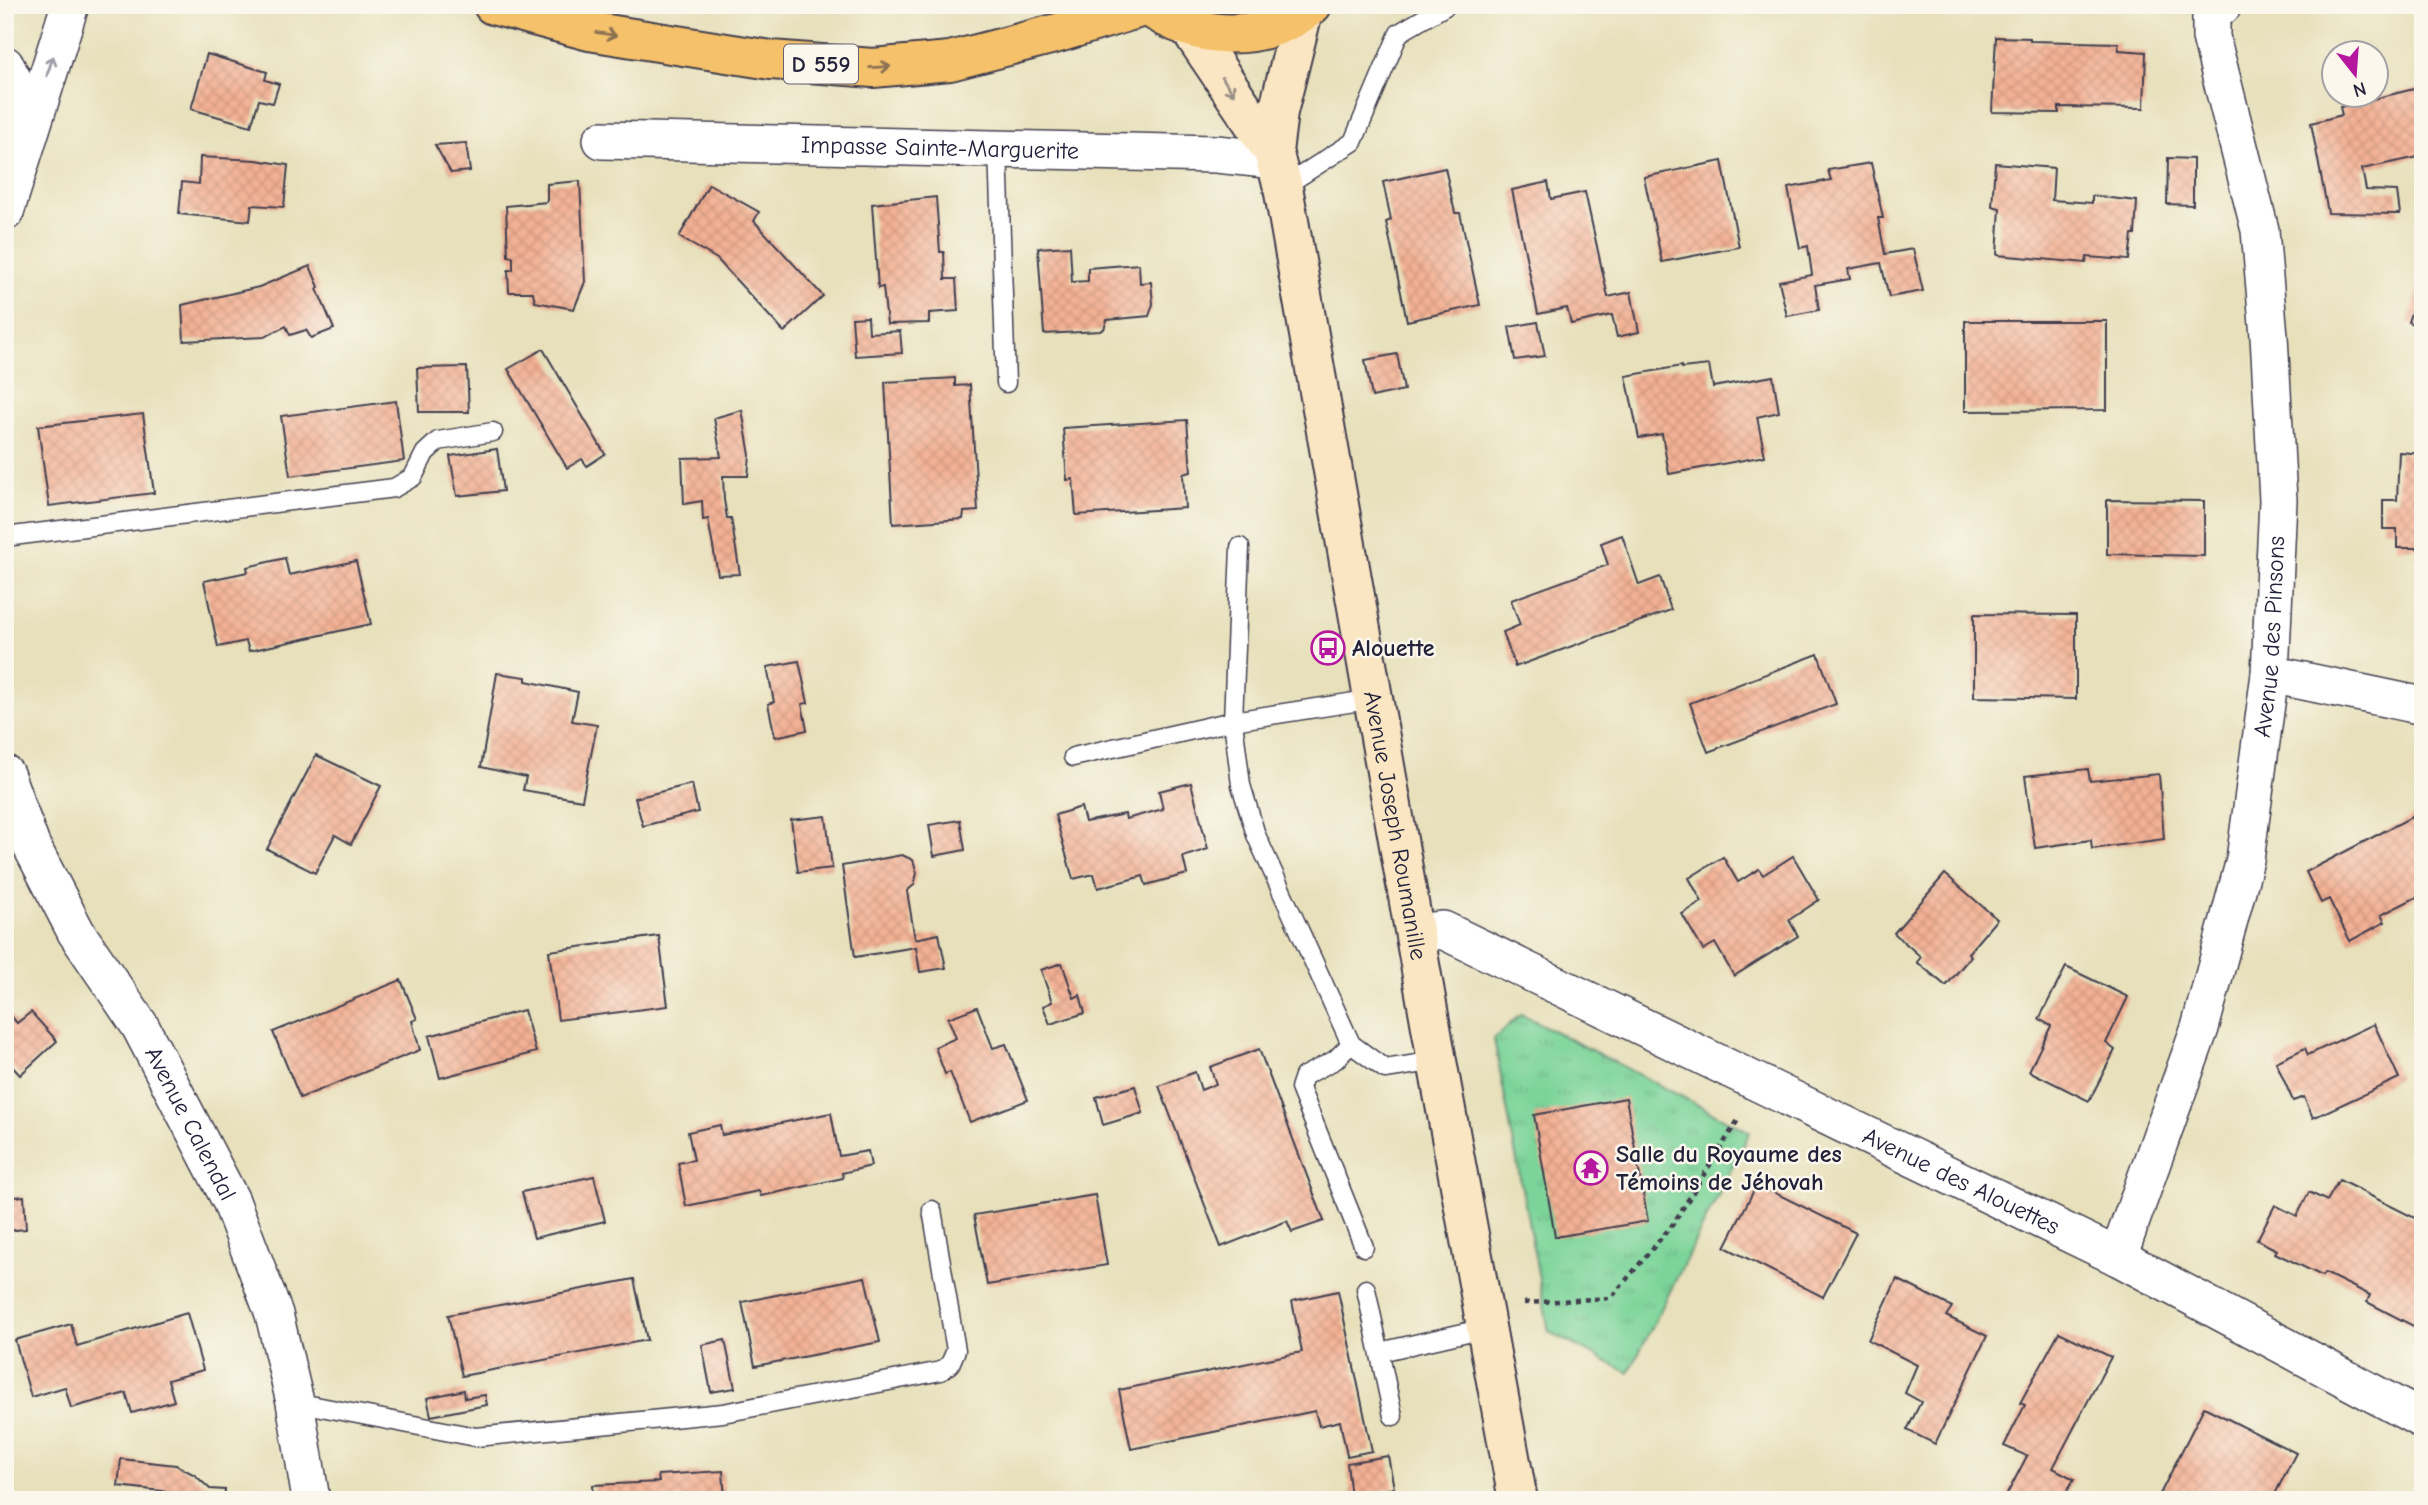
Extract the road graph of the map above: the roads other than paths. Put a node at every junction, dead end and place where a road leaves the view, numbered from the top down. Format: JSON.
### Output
{"nodes":[{"id":1,"x":70,"y":5,"type":"edge"},
{"id":2,"x":493,"y":5,"type":"edge"},
{"id":3,"x":1447,"y":5,"type":"edge"},
{"id":4,"x":2223,"y":5,"type":"edge"},
{"id":5,"x":1146,"y":6,"type":"edge"},
{"id":6,"x":1308,"y":9,"type":"edge"},
{"id":7,"x":1190,"y":29,"type":"junction"},
{"id":8,"x":5,"y":65,"type":"edge"},
{"id":9,"x":31,"y":127,"type":"junction"},
{"id":10,"x":602,"y":140,"type":"dead end"},
{"id":11,"x":998,"y":149,"type":"junction"},
{"id":12,"x":1277,"y":166,"type":"junction"},
{"id":13,"x":5,"y":212,"type":"edge"},
{"id":14,"x":1006,"y":383,"type":"dead end"},
{"id":15,"x":493,"y":432,"type":"dead end"},
{"id":16,"x":5,"y":537,"type":"edge"},
{"id":17,"x":1240,"y":547,"type":"dead end"},
{"id":18,"x":2270,"y":674,"type":"junction"},
{"id":19,"x":1374,"y":699,"type":"junction"},
{"id":20,"x":2423,"y":706,"type":"edge"},
{"id":21,"x":1233,"y":721,"type":"junction"},
{"id":22,"x":1073,"y":757,"type":"dead end"},
{"id":23,"x":5,"y":774,"type":"edge"},
{"id":24,"x":1415,"y":933,"type":"junction"},
{"id":25,"x":1351,"y":1044,"type":"junction"},
{"id":26,"x":1437,"y":1061,"type":"junction"},
{"id":27,"x":932,"y":1210,"type":"dead end"},
{"id":28,"x":1364,"y":1247,"type":"dead end"},
{"id":29,"x":2118,"y":1257,"type":"junction"},
{"id":30,"x":1366,"y":1289,"type":"dead end"},
{"id":31,"x":1483,"y":1317,"type":"junction"},
{"id":32,"x":1380,"y":1352,"type":"junction"},
{"id":33,"x":295,"y":1402,"type":"junction"},
{"id":34,"x":1393,"y":1416,"type":"dead end"},
{"id":35,"x":2423,"y":1420,"type":"edge"},
{"id":36,"x":311,"y":1500,"type":"edge"},
{"id":37,"x":1518,"y":1500,"type":"edge"}],
"edges":[{"from":9,"to":1,"type":"street","one_way":true},
{"from":2,"to":5,"type":"main road","number":"D 559","one_way":true},
{"from":3,"to":12,"type":"lane"},
{"from":4,"to":18,"type":"street","name":"Avenue des Pinsons"},
{"from":5,"to":7,"type":"main road"},
{"from":6,"to":7,"type":"main road"},
{"from":6,"to":12,"type":"main road","name":"Avenue Joseph Roumanille"},
{"from":7,"to":12,"type":"main road","name":"Avenue Joseph Roumanille","one_way":true},
{"from":8,"to":9,"type":"street"},
{"from":9,"to":13,"type":"street"},
{"from":10,"to":11,"type":"street","name":"Impasse Sainte-Marguerite"},
{"from":11,"to":12,"type":"street","name":"Impasse Sainte-Marguerite"},
{"from":11,"to":14,"type":"lane"},
{"from":12,"to":19,"type":"main road","name":"Avenue Joseph Roumanille"},
{"from":15,"to":16,"type":"lane"},
{"from":17,"to":21,"type":"lane"},
{"from":18,"to":20,"type":"street"},
{"from":18,"to":29,"type":"street","name":"Avenue des Pinsons"},
{"from":19,"to":21,"type":"lane"},
{"from":19,"to":24,"type":"main road","name":"Avenue Joseph Roumanille"},
{"from":21,"to":22,"type":"lane"},
{"from":21,"to":25,"type":"lane"},
{"from":23,"to":33,"type":"street","name":"Avenue Calendal"},
{"from":24,"to":26,"type":"main road","name":"Avenue Joseph Roumanille"},
{"from":24,"to":29,"type":"street","name":"Avenue des Alouettes"},
{"from":25,"to":26,"type":"lane"},
{"from":25,"to":28,"type":"lane"},
{"from":26,"to":31,"type":"main road","name":"Avenue Joseph Roumanille"},
{"from":27,"to":33,"type":"lane"},
{"from":29,"to":35,"type":"street","name":"Avenue des Alouettes"},
{"from":30,"to":32,"type":"lane"},
{"from":31,"to":32,"type":"lane"},
{"from":31,"to":37,"type":"main road","name":"Avenue Joseph Roumanille"},
{"from":32,"to":34,"type":"lane"},
{"from":33,"to":36,"type":"street","name":"Avenue Calendal"}]}
